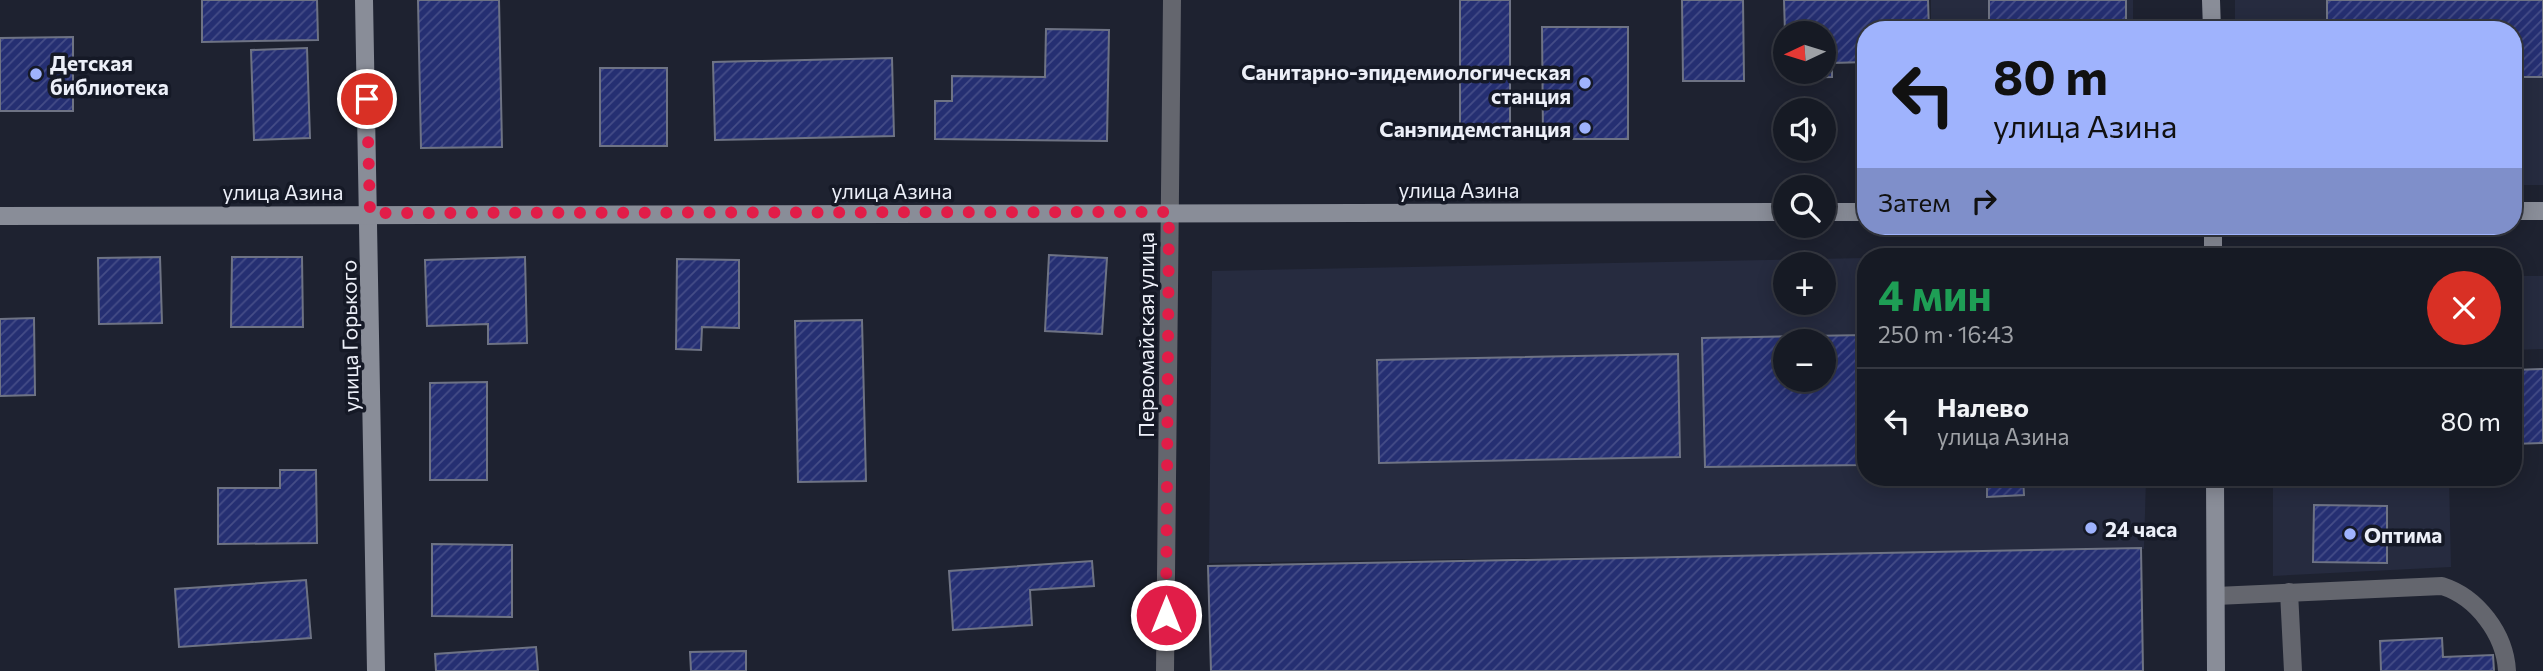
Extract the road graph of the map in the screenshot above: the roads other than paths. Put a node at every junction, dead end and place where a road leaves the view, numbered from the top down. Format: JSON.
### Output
{"nodes":[{"id":1,"x":364,"y":0,"type":"edge"},
{"id":2,"x":1172,"y":0,"type":"edge"},
{"id":3,"x":2211,"y":0,"type":"edge"},
{"id":4,"x":2212,"y":21,"type":"edge"},
{"id":5,"x":2522,"y":211,"type":"edge"},
{"id":6,"x":2543,"y":211,"type":"edge"},
{"id":7,"x":1169,"y":212,"type":"junction"},
{"id":8,"x":1773,"y":212,"type":"edge"},
{"id":9,"x":1836,"y":212,"type":"edge"},
{"id":10,"x":1857,"y":212,"type":"edge"},
{"id":11,"x":370,"y":213,"type":"junction"},
{"id":12,"x":0,"y":216,"type":"edge"},
{"id":13,"x":2215,"y":486,"type":"edge"},
{"id":14,"x":2289,"y":592,"type":"junction"},
{"id":15,"x":2216,"y":596,"type":"junction"},
{"id":16,"x":376,"y":671,"type":"edge"},
{"id":17,"x":1165,"y":671,"type":"edge"},
{"id":18,"x":2216,"y":671,"type":"edge"},
{"id":19,"x":2293,"y":671,"type":"edge"},
{"id":20,"x":2507,"y":671,"type":"edge"}],
"edges":[{"from":1,"to":11,"type":"main road","name":"улица Горького"},
{"from":2,"to":7,"type":"street","name":"Первомайская улица"},
{"from":3,"to":4,"type":"main road"},
{"from":5,"to":6,"type":"main road"},
{"from":7,"to":8,"type":"main road","name":"улица Азина"},
{"from":7,"to":11,"type":"main road","name":"улица Азина"},
{"from":7,"to":17,"type":"street","name":"Первомайская улица"},
{"from":9,"to":10,"type":"main road"},
{"from":11,"to":12,"type":"main road","name":"улица Азина"},
{"from":11,"to":16,"type":"main road","name":"улица Горького"},
{"from":13,"to":15,"type":"main road"},
{"from":14,"to":15,"type":"street"},
{"from":14,"to":19,"type":"street"},
{"from":14,"to":20,"type":"street"},
{"from":15,"to":18,"type":"main road"}]}
